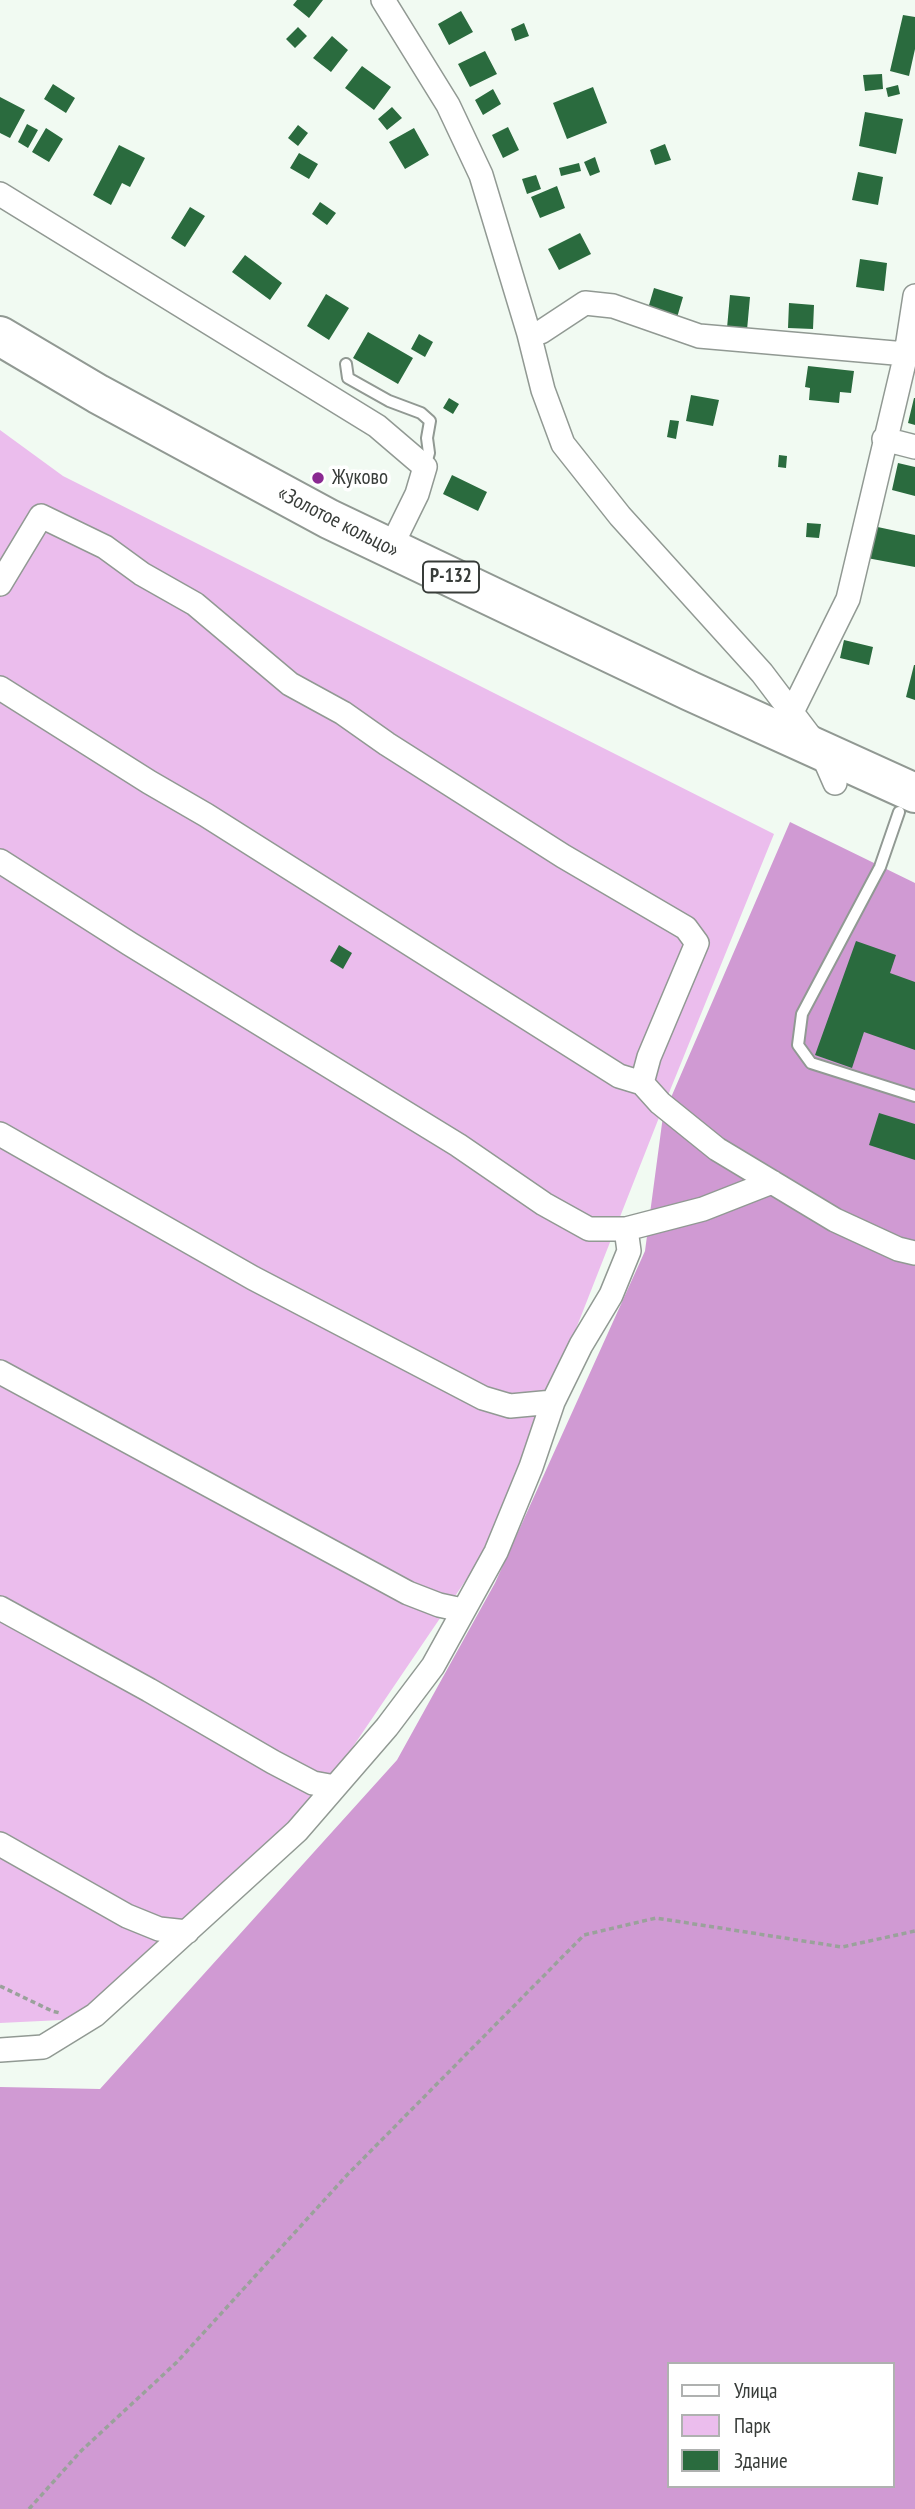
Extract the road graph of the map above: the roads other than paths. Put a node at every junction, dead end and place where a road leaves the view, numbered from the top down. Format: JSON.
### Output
{"nodes":[{"id":1,"x":383,"y":0,"type":"edge"},
{"id":2,"x":0,"y":194,"type":"edge"},
{"id":3,"x":915,"y":296,"type":"edge"},
{"id":4,"x":529,"y":334,"type":"junction"},
{"id":5,"x":0,"y":336,"type":"edge"},
{"id":6,"x":906,"y":354,"type":"junction"},
{"id":7,"x":346,"y":364,"type":"dead end"},
{"id":8,"x":0,"y":366,"type":"edge"},
{"id":9,"x":884,"y":439,"type":"junction"},
{"id":10,"x":915,"y":447,"type":"edge"},
{"id":11,"x":425,"y":467,"type":"junction"},
{"id":12,"x":390,"y":549,"type":"junction"},
{"id":13,"x":0,"y":584,"type":"edge"},
{"id":14,"x":0,"y":688,"type":"edge"},
{"id":15,"x":792,"y":712,"type":"junction"},
{"id":16,"x":828,"y":767,"type":"junction"},
{"id":17,"x":910,"y":800,"type":"edge"},
{"id":18,"x":0,"y":861,"type":"edge"},
{"id":19,"x":642,"y":1083,"type":"junction"},
{"id":20,"x":915,"y":1096,"type":"edge"},
{"id":21,"x":0,"y":1134,"type":"edge"},
{"id":22,"x":772,"y":1182,"type":"junction"},
{"id":23,"x":626,"y":1229,"type":"junction"},
{"id":24,"x":915,"y":1252,"type":"edge"},
{"id":25,"x":0,"y":1372,"type":"edge"},
{"id":26,"x":553,"y":1402,"type":"junction"},
{"id":27,"x":0,"y":1608,"type":"edge"},
{"id":28,"x":462,"y":1610,"type":"junction"},
{"id":29,"x":335,"y":1787,"type":"junction"},
{"id":30,"x":0,"y":1844,"type":"edge"},
{"id":31,"x":187,"y":1932,"type":"junction"},
{"id":32,"x":0,"y":2050,"type":"edge"}],
"edges":[{"from":1,"to":4,"type":"street"},
{"from":2,"to":11,"type":"street"},
{"from":3,"to":6,"type":"street"},
{"from":4,"to":6,"type":"street"},
{"from":4,"to":15,"type":"street"},
{"from":5,"to":12,"type":"highway","name":"«Золотое кольцо»","number":"Р-132"},
{"from":6,"to":9,"type":"street"},
{"from":7,"to":11,"type":"lane"},
{"from":8,"to":16,"type":"highway","name":"«Золотое кольцо»","number":"Р-132"},
{"from":9,"to":10,"type":"street"},
{"from":9,"to":15,"type":"street"},
{"from":11,"to":12,"type":"street"},
{"from":12,"to":16,"type":"highway","name":"«Золотое кольцо»","number":"Р-132"},
{"from":13,"to":19,"type":"street"},
{"from":14,"to":19,"type":"street"},
{"from":15,"to":16,"type":"street"},
{"from":16,"to":17,"type":"highway","name":"«Золотое кольцо»","number":"Р-132"},
{"from":17,"to":20,"type":"lane"},
{"from":18,"to":23,"type":"street"},
{"from":19,"to":22,"type":"street"},
{"from":21,"to":26,"type":"street"},
{"from":22,"to":23,"type":"street"},
{"from":22,"to":24,"type":"street"},
{"from":23,"to":26,"type":"street"},
{"from":25,"to":28,"type":"street"},
{"from":26,"to":28,"type":"street"},
{"from":27,"to":29,"type":"street"},
{"from":28,"to":29,"type":"street"},
{"from":29,"to":31,"type":"street"},
{"from":30,"to":31,"type":"street"},
{"from":31,"to":32,"type":"street"}]}
